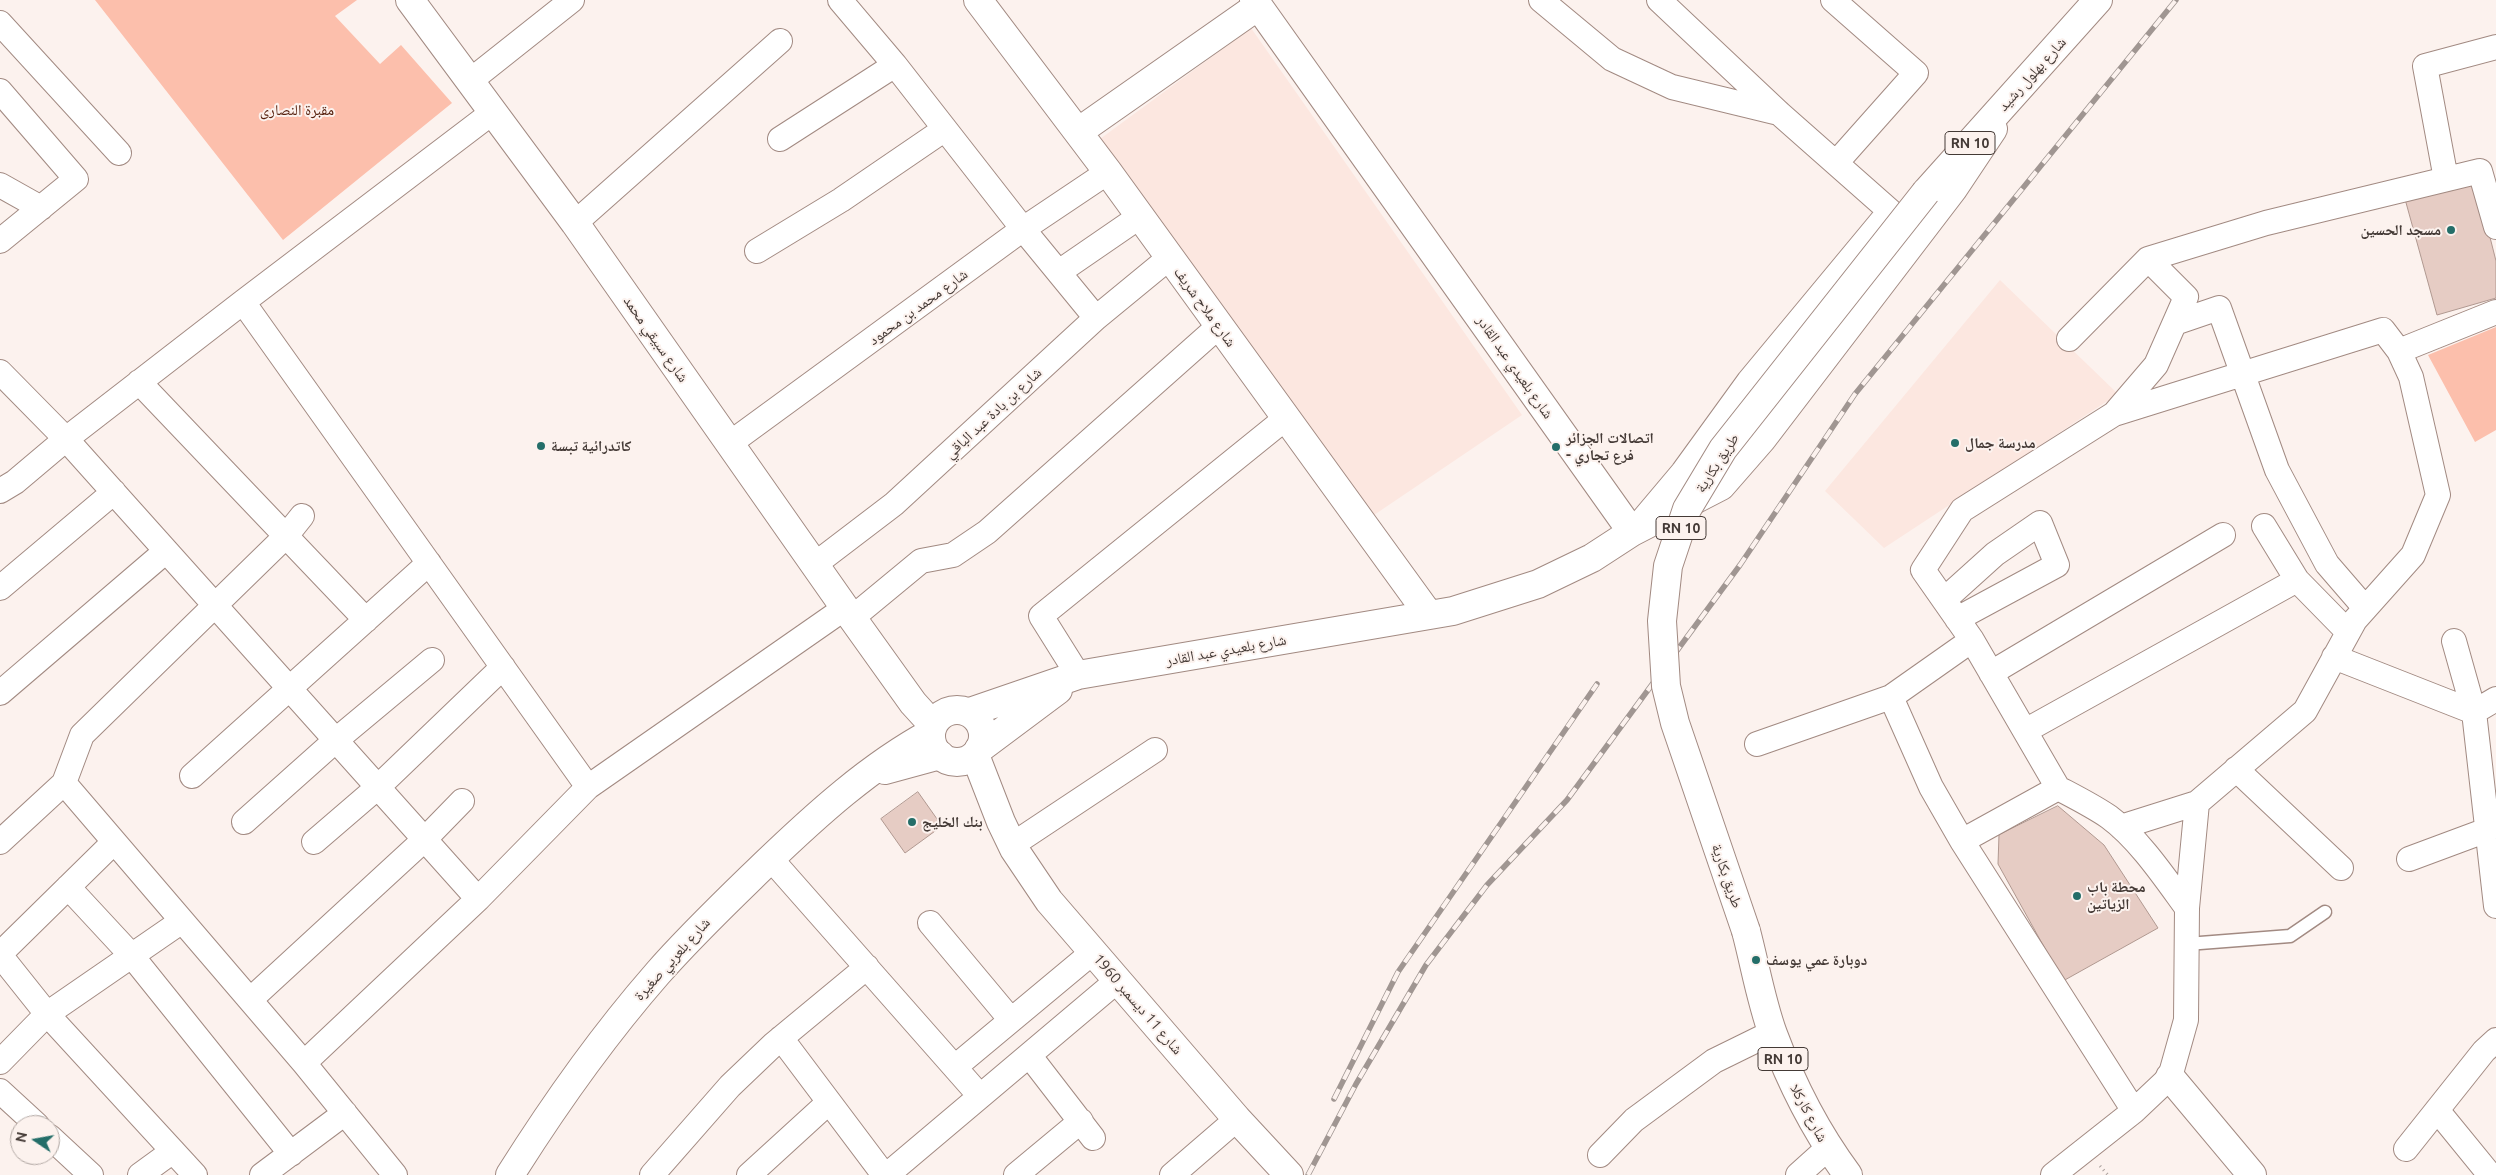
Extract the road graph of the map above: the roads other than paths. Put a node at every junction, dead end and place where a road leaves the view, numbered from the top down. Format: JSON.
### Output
{"nodes":[{"id":1,"x":410,"y":0,"type":"edge"},
{"id":2,"x":572,"y":0,"type":"edge"},
{"id":3,"x":840,"y":0,"type":"edge"},
{"id":4,"x":1541,"y":0,"type":"edge"},
{"id":5,"x":1659,"y":0,"type":"edge"},
{"id":6,"x":2098,"y":0,"type":"edge"},
{"id":7,"x":986,"y":3,"type":"edge"},
{"id":8,"x":1256,"y":3,"type":"edge"},
{"id":9,"x":1844,"y":4,"type":"edge"},
{"id":10,"x":0,"y":23,"type":"edge"},
{"id":11,"x":780,"y":41,"type":"dead end"},
{"id":12,"x":2496,"y":47,"type":"edge"},
{"id":13,"x":895,"y":65,"type":"junction"},
{"id":14,"x":470,"y":81,"type":"junction"},
{"id":15,"x":0,"y":91,"type":"edge"},
{"id":16,"x":2013,"y":95,"type":"junction"},
{"id":17,"x":493,"y":112,"type":"junction"},
{"id":18,"x":1780,"y":113,"type":"junction"},
{"id":19,"x":945,"y":129,"type":"junction"},
{"id":20,"x":1078,"y":132,"type":"junction"},
{"id":21,"x":780,"y":139,"type":"dead end"},
{"id":22,"x":119,"y":153,"type":"dead end"},
{"id":23,"x":1836,"y":163,"type":"junction"},
{"id":24,"x":1108,"y":172,"type":"junction"},
{"id":25,"x":2446,"y":179,"type":"junction"},
{"id":26,"x":0,"y":185,"type":"edge"},
{"id":27,"x":1926,"y":192,"type":"joint"},
{"id":28,"x":41,"y":208,"type":"junction"},
{"id":29,"x":1139,"y":216,"type":"junction"},
{"id":30,"x":575,"y":224,"type":"junction"},
{"id":31,"x":2496,"y":227,"type":"edge"},
{"id":32,"x":1023,"y":230,"type":"junction"},
{"id":33,"x":0,"y":241,"type":"edge"},
{"id":34,"x":757,"y":250,"type":"dead end"},
{"id":35,"x":1169,"y":258,"type":"junction"},
{"id":36,"x":2148,"y":258,"type":"junction"},
{"id":37,"x":1059,"y":272,"type":"junction"},
{"id":38,"x":243,"y":302,"type":"junction"},
{"id":39,"x":2496,"y":312,"type":"edge"},
{"id":40,"x":1096,"y":318,"type":"junction"},
{"id":41,"x":2175,"y":322,"type":"junction"},
{"id":42,"x":1219,"y":326,"type":"junction"},
{"id":43,"x":2069,"y":339,"type":"dead end"},
{"id":44,"x":2399,"y":351,"type":"junction"},
{"id":45,"x":0,"y":372,"type":"edge"},
{"id":46,"x":2243,"y":376,"type":"junction"},
{"id":47,"x":139,"y":382,"type":"junction"},
{"id":48,"x":2114,"y":414,"type":"junction"},
{"id":49,"x":1286,"y":418,"type":"junction"},
{"id":50,"x":66,"y":439,"type":"junction"},
{"id":51,"x":729,"y":444,"type":"junction"},
{"id":52,"x":0,"y":491,"type":"edge"},
{"id":53,"x":114,"y":492,"type":"junction"},
{"id":54,"x":302,"y":516,"type":"dead end"},
{"id":55,"x":2264,"y":526,"type":"dead end"},
{"id":56,"x":1632,"y":532,"type":"junction"},
{"id":57,"x":2222,"y":535,"type":"dead end"},
{"id":58,"x":286,"y":536,"type":"junction"},
{"id":59,"x":166,"y":551,"type":"junction"},
{"id":60,"x":429,"y":563,"type":"junction"},
{"id":61,"x":814,"y":565,"type":"junction"},
{"id":62,"x":2297,"y":580,"type":"junction"},
{"id":63,"x":0,"y":588,"type":"edge"},
{"id":64,"x":216,"y":606,"type":"junction"},
{"id":65,"x":2365,"y":608,"type":"junction"},
{"id":66,"x":849,"y":613,"type":"junction"},
{"id":67,"x":1430,"y":615,"type":"junction"},
{"id":68,"x":366,"y":620,"type":"junction"},
{"id":69,"x":2348,"y":632,"type":"junction"},
{"id":70,"x":1972,"y":640,"type":"junction"},
{"id":71,"x":2454,"y":641,"type":"dead end"},
{"id":72,"x":2334,"y":657,"type":"junction"},
{"id":73,"x":432,"y":660,"type":"dead end"},
{"id":74,"x":503,"y":667,"type":"junction"},
{"id":75,"x":1991,"y":673,"type":"junction"},
{"id":76,"x":1078,"y":675,"type":"junction"},
{"id":77,"x":897,"y":681,"type":"junction"},
{"id":78,"x":290,"y":689,"type":"junction"},
{"id":79,"x":0,"y":693,"type":"edge"},
{"id":80,"x":1891,"y":697,"type":"junction"},
{"id":81,"x":2496,"y":699,"type":"edge"},
{"id":82,"x":965,"y":711,"type":"junction"},
{"id":83,"x":2474,"y":712,"type":"junction"},
{"id":84,"x":2025,"y":731,"type":"junction"},
{"id":85,"x":336,"y":740,"type":"junction"},
{"id":86,"x":938,"y":744,"type":"junction"},
{"id":87,"x":1757,"y":744,"type":"dead end"},
{"id":88,"x":1155,"y":750,"type":"dead end"},
{"id":89,"x":977,"y":752,"type":"junction"},
{"id":90,"x":2236,"y":769,"type":"junction"},
{"id":91,"x":192,"y":776,"type":"dead end"},
{"id":92,"x":64,"y":783,"type":"junction"},
{"id":93,"x":378,"y":787,"type":"junction"},
{"id":94,"x":588,"y":787,"type":"junction"},
{"id":95,"x":2058,"y":788,"type":"junction"},
{"id":96,"x":462,"y":801,"type":"dead end"},
{"id":97,"x":2196,"y":803,"type":"junction"},
{"id":98,"x":2490,"y":820,"type":"edge"},
{"id":99,"x":244,"y":822,"type":"dead end"},
{"id":100,"x":2121,"y":827,"type":"junction"},
{"id":101,"x":1006,"y":834,"type":"junction"},
{"id":102,"x":425,"y":839,"type":"junction"},
{"id":103,"x":1962,"y":841,"type":"junction"},
{"id":104,"x":0,"y":842,"type":"edge"},
{"id":105,"x":114,"y":842,"type":"junction"},
{"id":106,"x":314,"y":842,"type":"dead end"},
{"id":107,"x":770,"y":859,"type":"junction"},
{"id":108,"x":2409,"y":859,"type":"dead end"},
{"id":109,"x":2341,"y":868,"type":"dead end"},
{"id":110,"x":68,"y":888,"type":"junction"},
{"id":111,"x":478,"y":899,"type":"junction"},
{"id":112,"x":2496,"y":900,"type":"edge"},
{"id":113,"x":2187,"y":908,"type":"junction"},
{"id":114,"x":2324,"y":912,"type":"dead end"},
{"id":115,"x":182,"y":921,"type":"junction"},
{"id":116,"x":930,"y":924,"type":"dead end"},
{"id":117,"x":1746,"y":931,"type":"joint"},
{"id":118,"x":2187,"y":944,"type":"junction"},
{"id":119,"x":1093,"y":952,"type":"junction"},
{"id":120,"x":0,"y":955,"type":"edge"},
{"id":121,"x":132,"y":956,"type":"junction"},
{"id":122,"x":867,"y":967,"type":"junction"},
{"id":123,"x":1118,"y":980,"type":"junction"},
{"id":124,"x":250,"y":1000,"type":"junction"},
{"id":125,"x":47,"y":1014,"type":"junction"},
{"id":126,"x":1011,"y":1020,"type":"junction"},
{"id":127,"x":1772,"y":1032,"type":"junction"},
{"id":128,"x":781,"y":1038,"type":"junction"},
{"id":129,"x":2496,"y":1040,"type":"edge"},
{"id":130,"x":1028,"y":1055,"type":"junction"},
{"id":131,"x":0,"y":1062,"type":"edge"},
{"id":132,"x":304,"y":1063,"type":"junction"},
{"id":133,"x":955,"y":1068,"type":"junction"},
{"id":134,"x":2170,"y":1077,"type":"junction"},
{"id":135,"x":0,"y":1091,"type":"edge"},
{"id":136,"x":980,"y":1096,"type":"junction"},
{"id":137,"x":829,"y":1102,"type":"junction"},
{"id":138,"x":2437,"y":1110,"type":"junction"},
{"id":139,"x":2134,"y":1111,"type":"junction"},
{"id":140,"x":345,"y":1113,"type":"junction"},
{"id":141,"x":26,"y":1115,"type":"edge"},
{"id":142,"x":1237,"y":1119,"type":"junction"},
{"id":143,"x":60,"y":1146,"type":"edge"},
{"id":144,"x":1828,"y":1148,"type":"junction"},
{"id":145,"x":2406,"y":1149,"type":"dead end"},
{"id":146,"x":173,"y":1151,"type":"junction"},
{"id":147,"x":290,"y":1154,"type":"junction"},
{"id":148,"x":1600,"y":1155,"type":"dead end"},
{"id":149,"x":91,"y":1175,"type":"edge"},
{"id":150,"x":140,"y":1175,"type":"edge"},
{"id":151,"x":195,"y":1175,"type":"edge"},
{"id":152,"x":262,"y":1175,"type":"edge"},
{"id":153,"x":395,"y":1175,"type":"edge"},
{"id":154,"x":510,"y":1175,"type":"edge"},
{"id":155,"x":652,"y":1175,"type":"edge"},
{"id":156,"x":748,"y":1175,"type":"edge"},
{"id":157,"x":886,"y":1175,"type":"edge"},
{"id":158,"x":1016,"y":1175,"type":"edge"},
{"id":159,"x":1172,"y":1175,"type":"edge"},
{"id":160,"x":1289,"y":1175,"type":"edge"},
{"id":161,"x":1798,"y":1175,"type":"edge"},
{"id":162,"x":1848,"y":1175,"type":"edge"},
{"id":163,"x":2053,"y":1175,"type":"edge"},
{"id":164,"x":2252,"y":1175,"type":"edge"},
{"id":165,"x":2490,"y":1175,"type":"edge"}],
"edges":[{"from":1,"to":14,"type":"main road","name":"شارع سبيقي محمد"},
{"from":2,"to":14,"type":"street"},
{"from":3,"to":13,"type":"street"},
{"from":4,"to":18,"type":"street"},
{"from":5,"to":18,"type":"street"},
{"from":6,"to":16,"type":"main road","name":"شارع بهلول رشيد","number":"RN 10"},
{"from":7,"to":20,"type":"main road","name":"شارع ملاح شريف"},
{"from":8,"to":20,"type":"main road"},
{"from":8,"to":56,"type":"main road","name":"شارع بلعيدي عبد القادر"},
{"from":9,"to":23,"type":"street"},
{"from":10,"to":22,"type":"street"},
{"from":11,"to":30,"type":"street"},
{"from":12,"to":25,"type":"street"},
{"from":13,"to":19,"type":"street"},
{"from":13,"to":21,"type":"street"},
{"from":14,"to":17,"type":"main road","name":"شارع سبيقي محمد"},
{"from":15,"to":28,"type":"street"},
{"from":16,"to":27,"type":"main road","name":"شارع بهلول رشيد","number":"RN 10"},
{"from":16,"to":56,"type":"main road"},
{"from":17,"to":30,"type":"main road","name":"شارع سبيقي محمد"},
{"from":17,"to":38,"type":"street"},
{"from":18,"to":23,"type":"street"},
{"from":19,"to":32,"type":"street"},
{"from":19,"to":34,"type":"street"},
{"from":20,"to":24,"type":"main road","name":"شارع ملاح شريف"},
{"from":23,"to":56,"type":"street"},
{"from":24,"to":29,"type":"main road","name":"شارع ملاح شريف"},
{"from":24,"to":32,"type":"street","name":"شارع محمد بن محمود"},
{"from":25,"to":31,"type":"street"},
{"from":25,"to":36,"type":"street"},
{"from":26,"to":28,"type":"street"},
{"from":27,"to":117,"type":"main road","name":"طريق بكارية","number":"RN 10","bridge":true},
{"from":28,"to":33,"type":"street"},
{"from":29,"to":35,"type":"main road","name":"شارع ملاح شريف"},
{"from":29,"to":37,"type":"street"},
{"from":30,"to":51,"type":"main road","name":"شارع سبيقي محمد"},
{"from":32,"to":37,"type":"street"},
{"from":32,"to":51,"type":"street","name":"شارع محمد بن محمود"},
{"from":35,"to":40,"type":"street","name":"شارع بن بادة عبد الباقي"},
{"from":35,"to":42,"type":"main road","name":"شارع ملاح شريف"},
{"from":36,"to":41,"type":"street"},
{"from":36,"to":43,"type":"street"},
{"from":37,"to":40,"type":"street"},
{"from":38,"to":47,"type":"street"},
{"from":38,"to":60,"type":"street"},
{"from":39,"to":44,"type":"street"},
{"from":40,"to":61,"type":"street","name":"شارع بن بادة عبد الباقي"},
{"from":41,"to":46,"type":"street"},
{"from":41,"to":48,"type":"street"},
{"from":42,"to":49,"type":"main road","name":"شارع ملاح شريف"},
{"from":42,"to":66,"type":"street"},
{"from":44,"to":46,"type":"street"},
{"from":44,"to":65,"type":"street"},
{"from":45,"to":50,"type":"street"},
{"from":46,"to":48,"type":"street"},
{"from":46,"to":65,"type":"street"},
{"from":47,"to":50,"type":"street"},
{"from":47,"to":58,"type":"street"},
{"from":48,"to":70,"type":"street"},
{"from":49,"to":67,"type":"main road","name":"شارع ملاح شريف"},
{"from":49,"to":76,"type":"street"},
{"from":50,"to":52,"type":"street"},
{"from":50,"to":53,"type":"street"},
{"from":51,"to":61,"type":"main road","name":"شارع سبيقي محمد"},
{"from":53,"to":59,"type":"street"},
{"from":53,"to":63,"type":"street"},
{"from":54,"to":58,"type":"street"},
{"from":55,"to":62,"type":"street"},
{"from":56,"to":67,"type":"main road","name":"شارع بلعيدي عبد القادر"},
{"from":57,"to":75,"type":"street"},
{"from":58,"to":64,"type":"street"},
{"from":58,"to":68,"type":"street"},
{"from":59,"to":64,"type":"street"},
{"from":59,"to":79,"type":"street"},
{"from":60,"to":68,"type":"street"},
{"from":60,"to":74,"type":"street"},
{"from":61,"to":66,"type":"main road","name":"شارع سبيقي محمد"},
{"from":62,"to":69,"type":"street"},
{"from":62,"to":84,"type":"street"},
{"from":64,"to":78,"type":"street"},
{"from":64,"to":92,"type":"street"},
{"from":65,"to":69,"type":"street"},
{"from":66,"to":77,"type":"main road","name":"شارع سبيقي محمد"},
{"from":66,"to":94,"type":"street"},
{"from":67,"to":76,"type":"main road","name":"شارع بلعيدي عبد القادر"},
{"from":68,"to":78,"type":"street"},
{"from":69,"to":72,"type":"street"},
{"from":70,"to":75,"type":"street"},
{"from":70,"to":80,"type":"street"},
{"from":71,"to":83,"type":"street"},
{"from":72,"to":83,"type":"street"},
{"from":72,"to":90,"type":"street"},
{"from":73,"to":85,"type":"street"},
{"from":74,"to":93,"type":"street"},
{"from":74,"to":94,"type":"street"},
{"from":75,"to":84,"type":"street"},
{"from":76,"to":82,"type":"main road","name":"شارع بلعيدي عبد القادر"},
{"from":76,"to":89,"type":"main road","name":"شارع بلعيدي عبد القادر"},
{"from":77,"to":82,"type":"main road"},
{"from":77,"to":86,"type":"main road","name":"شارع سبيقي محمد"},
{"from":78,"to":85,"type":"street"},
{"from":78,"to":91,"type":"street"},
{"from":80,"to":87,"type":"street"},
{"from":80,"to":103,"type":"street"},
{"from":81,"to":83,"type":"street"},
{"from":82,"to":86,"type":"main road"},
{"from":82,"to":89,"type":"main road"},
{"from":83,"to":98,"type":"street"},
{"from":84,"to":95,"type":"street"},
{"from":85,"to":93,"type":"street"},
{"from":85,"to":99,"type":"street"},
{"from":86,"to":89,"type":"main road"},
{"from":86,"to":101,"type":"main road","name":"شارع 11 ديسمبر 1960"},
{"from":86,"to":107,"type":"main road","name":"شارع بلعربي صغيرة"},
{"from":88,"to":101,"type":"street"},
{"from":89,"to":101,"type":"main road","name":"شارع 11 ديسمبر 1960"},
{"from":90,"to":97,"type":"street"},
{"from":90,"to":109,"type":"street"},
{"from":92,"to":104,"type":"street"},
{"from":92,"to":105,"type":"street"},
{"from":93,"to":102,"type":"street"},
{"from":93,"to":106,"type":"street"},
{"from":94,"to":111,"type":"street"},
{"from":95,"to":100,"type":"street"},
{"from":95,"to":103,"type":"street"},
{"from":96,"to":102,"type":"street"},
{"from":97,"to":100,"type":"street"},
{"from":97,"to":113,"type":"street"},
{"from":98,"to":108,"type":"street"},
{"from":98,"to":112,"type":"street"},
{"from":100,"to":113,"type":"street"},
{"from":101,"to":119,"type":"main road","name":"شارع 11 ديسمبر 1960"},
{"from":102,"to":111,"type":"street"},
{"from":102,"to":124,"type":"street"},
{"from":103,"to":139,"type":"street"},
{"from":105,"to":110,"type":"street"},
{"from":105,"to":115,"type":"street"},
{"from":107,"to":122,"type":"street"},
{"from":107,"to":154,"type":"main road","name":"شارع بلعربي صغيرة"},
{"from":110,"to":120,"type":"street"},
{"from":110,"to":121,"type":"street"},
{"from":111,"to":132,"type":"street"},
{"from":113,"to":118,"type":"street"},
{"from":114,"to":118,"type":"lane"},
{"from":115,"to":121,"type":"street"},
{"from":115,"to":124,"type":"street"},
{"from":116,"to":126,"type":"street"},
{"from":117,"to":127,"type":"main road","name":"شارع كاركلا","number":"RN 10"},
{"from":118,"to":134,"type":"street"},
{"from":119,"to":123,"type":"main road","name":"شارع 11 ديسمبر 1960"},
{"from":119,"to":126,"type":"street"},
{"from":120,"to":125,"type":"street"},
{"from":121,"to":125,"type":"street"},
{"from":121,"to":147,"type":"street"},
{"from":122,"to":128,"type":"street"},
{"from":122,"to":133,"type":"street"},
{"from":123,"to":130,"type":"street"},
{"from":123,"to":142,"type":"main road","name":"شارع 11 ديسمبر 1960"},
{"from":124,"to":132,"type":"street"},
{"from":125,"to":131,"type":"street"},
{"from":125,"to":146,"type":"street"},
{"from":126,"to":133,"type":"street"},
{"from":127,"to":144,"type":"main road","name":"شارع كاركلا","number":"RN 10"},
{"from":127,"to":148,"type":"street"},
{"from":128,"to":137,"type":"street"},
{"from":128,"to":155,"type":"street"},
{"from":129,"to":138,"type":"street"},
{"from":130,"to":136,"type":"street"},
{"from":130,"to":158,"type":"street"},
{"from":132,"to":140,"type":"street"},
{"from":133,"to":136,"type":"street"},
{"from":134,"to":139,"type":"street"},
{"from":134,"to":164,"type":"main road"},
{"from":135,"to":141,"type":"street"},
{"from":136,"to":157,"type":"street"},
{"from":137,"to":156,"type":"street"},
{"from":137,"to":157,"type":"street"},
{"from":138,"to":145,"type":"street"},
{"from":138,"to":165,"type":"street"},
{"from":139,"to":163,"type":"street"},
{"from":140,"to":147,"type":"street"},
{"from":140,"to":153,"type":"street"},
{"from":142,"to":159,"type":"street"},
{"from":142,"to":160,"type":"main road","name":"شارع 11 ديسمبر 1960"},
{"from":143,"to":149,"type":"street"},
{"from":144,"to":161,"type":"street"},
{"from":144,"to":162,"type":"main road","name":"شارع كاركلا","number":"RN 10"},
{"from":146,"to":150,"type":"street"},
{"from":146,"to":151,"type":"street"},
{"from":147,"to":152,"type":"street"}]}
